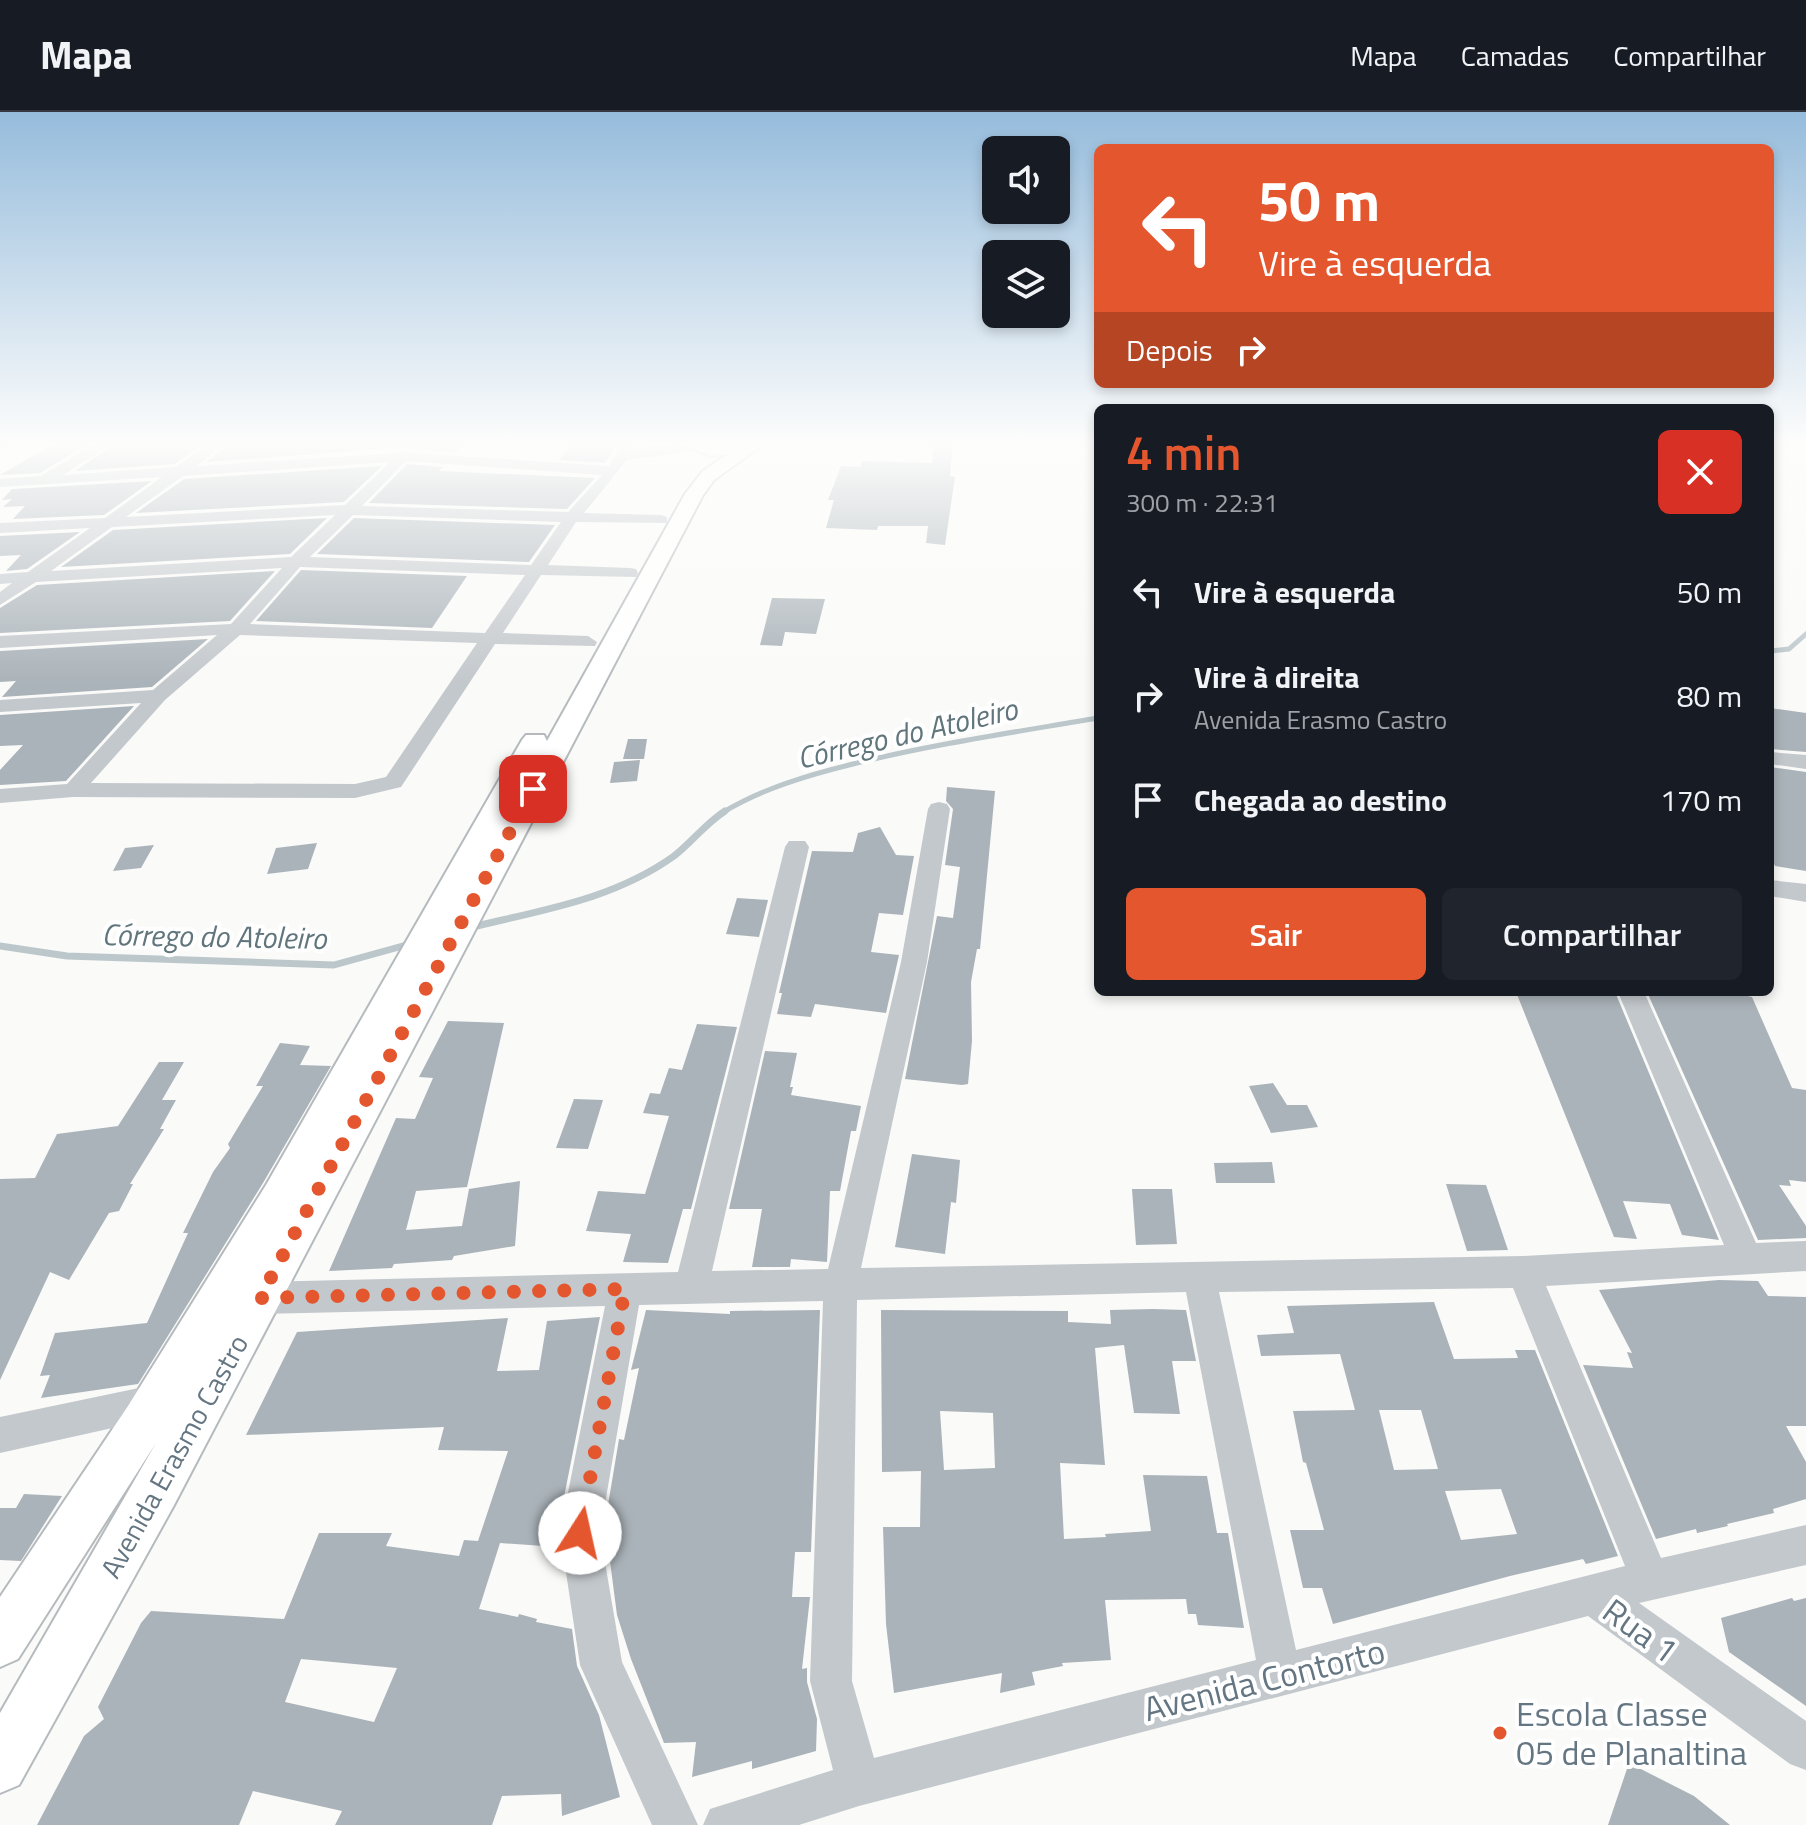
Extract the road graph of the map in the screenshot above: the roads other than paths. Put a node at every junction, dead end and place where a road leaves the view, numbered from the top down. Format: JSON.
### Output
{"nodes":[{"id":1,"x":63,"y":524,"type":"edge"},
{"id":2,"x":104,"y":524,"type":"edge"},
{"id":3,"x":333,"y":524,"type":"edge"},
{"id":4,"x":568,"y":524,"type":"edge"},
{"id":5,"x":659,"y":524,"type":"edge"},
{"id":6,"x":677,"y":524,"type":"edge"},
{"id":7,"x":0,"y":528,"type":"edge"},
{"id":8,"x":296,"y":562,"type":"junction"},
{"id":9,"x":537,"y":572,"type":"junction"},
{"id":10,"x":630,"y":573,"type":"junction"},
{"id":11,"x":32,"y":577,"type":"junction"},
{"id":12,"x":0,"y":579,"type":"edge"},
{"id":13,"x":0,"y":600,"type":"edge"},
{"id":14,"x":236,"y":629,"type":"junction"},
{"id":15,"x":492,"y":637,"type":"junction"},
{"id":16,"x":0,"y":642,"type":"edge"},
{"id":17,"x":588,"y":642,"type":"junction"},
{"id":18,"x":158,"y":696,"type":"junction"},
{"id":19,"x":0,"y":706,"type":"edge"},
{"id":20,"x":1774,"y":758,"type":"edge"},
{"id":21,"x":1806,"y":762,"type":"edge"},
{"id":22,"x":73,"y":790,"type":"junction"},
{"id":23,"x":0,"y":796,"type":"edge"},
{"id":24,"x":939,"y":809,"type":"dead end"},
{"id":25,"x":797,"y":847,"type":"dead end"},
{"id":26,"x":1774,"y":888,"type":"edge"},
{"id":27,"x":1806,"y":893,"type":"edge"},
{"id":28,"x":462,"y":898,"type":"junction"},
{"id":29,"x":431,"y":954,"type":"junction"},
{"id":30,"x":1633,"y":996,"type":"edge"},
{"id":31,"x":1806,"y":1256,"type":"edge"},
{"id":32,"x":1747,"y":1260,"type":"junction"},
{"id":33,"x":1523,"y":1272,"type":"junction"},
{"id":34,"x":1199,"y":1276,"type":"junction"},
{"id":35,"x":840,"y":1286,"type":"junction"},
{"id":36,"x":691,"y":1288,"type":"junction"},
{"id":37,"x":625,"y":1289,"type":"junction"},
{"id":38,"x":260,"y":1298,"type":"junction"},
{"id":39,"x":158,"y":1402,"type":"junction"},
{"id":40,"x":0,"y":1435,"type":"edge"},
{"id":41,"x":1806,"y":1545,"type":"edge"},
{"id":42,"x":1650,"y":1580,"type":"junction"},
{"id":43,"x":1593,"y":1595,"type":"junction"},
{"id":44,"x":0,"y":1641,"type":"edge"},
{"id":45,"x":1280,"y":1675,"type":"junction"},
{"id":46,"x":1806,"y":1748,"type":"edge"},
{"id":47,"x":0,"y":1766,"type":"edge"},
{"id":48,"x":859,"y":1784,"type":"junction"},
{"id":49,"x":675,"y":1825,"type":"edge"},
{"id":50,"x":726,"y":1825,"type":"edge"}],
"edges":[{"from":1,"to":7,"type":"street"},
{"from":2,"to":11,"type":"street"},
{"from":3,"to":8,"type":"street"},
{"from":4,"to":9,"type":"street"},
{"from":5,"to":10,"type":"main road","name":"Avenida Erasmo Castro"},
{"from":6,"to":28,"type":"main road","name":"Avenida Erasmo Castro"},
{"from":8,"to":9,"type":"street"},
{"from":8,"to":11,"type":"street"},
{"from":8,"to":14,"type":"street"},
{"from":9,"to":10,"type":"street"},
{"from":9,"to":15,"type":"street"},
{"from":10,"to":17,"type":"main road","name":"Avenida Erasmo Castro"},
{"from":11,"to":12,"type":"street"},
{"from":11,"to":13,"type":"street"},
{"from":14,"to":15,"type":"street"},
{"from":14,"to":16,"type":"street"},
{"from":14,"to":18,"type":"street"},
{"from":15,"to":17,"type":"street"},
{"from":15,"to":22,"type":"street"},
{"from":17,"to":28,"type":"main road","name":"Avenida Erasmo Castro"},
{"from":18,"to":19,"type":"street"},
{"from":18,"to":22,"type":"street"},
{"from":20,"to":21,"type":"street"},
{"from":22,"to":23,"type":"street"},
{"from":24,"to":35,"type":"street"},
{"from":25,"to":36,"type":"street"},
{"from":26,"to":27,"type":"street"},
{"from":28,"to":29,"type":"main road","name":"Avenida Erasmo Castro"},
{"from":29,"to":38,"type":"main road","name":"Avenida Erasmo Castro"},
{"from":29,"to":39,"type":"main road","name":"Avenida Erasmo Castro"},
{"from":30,"to":32,"type":"street"},
{"from":31,"to":32,"type":"street"},
{"from":32,"to":33,"type":"street"},
{"from":33,"to":34,"type":"street"},
{"from":33,"to":42,"type":"street"},
{"from":34,"to":35,"type":"street"},
{"from":34,"to":45,"type":"street"},
{"from":35,"to":36,"type":"street"},
{"from":35,"to":48,"type":"street"},
{"from":36,"to":37,"type":"street"},
{"from":37,"to":38,"type":"street"},
{"from":37,"to":49,"type":"street"},
{"from":38,"to":47,"type":"main road","name":"Avenida Erasmo Castro"},
{"from":39,"to":40,"type":"street"},
{"from":39,"to":44,"type":"main road","name":"Avenida Erasmo Castro"},
{"from":41,"to":42,"type":"street","name":"Avenida Contorto"},
{"from":42,"to":43,"type":"street","name":"Avenida Contorto"},
{"from":43,"to":45,"type":"street","name":"Avenida Contorto"},
{"from":43,"to":46,"type":"street","name":"Rua 1"},
{"from":45,"to":48,"type":"street","name":"Avenida Contorto"},
{"from":48,"to":50,"type":"street","name":"Avenida Contorto"}]}
